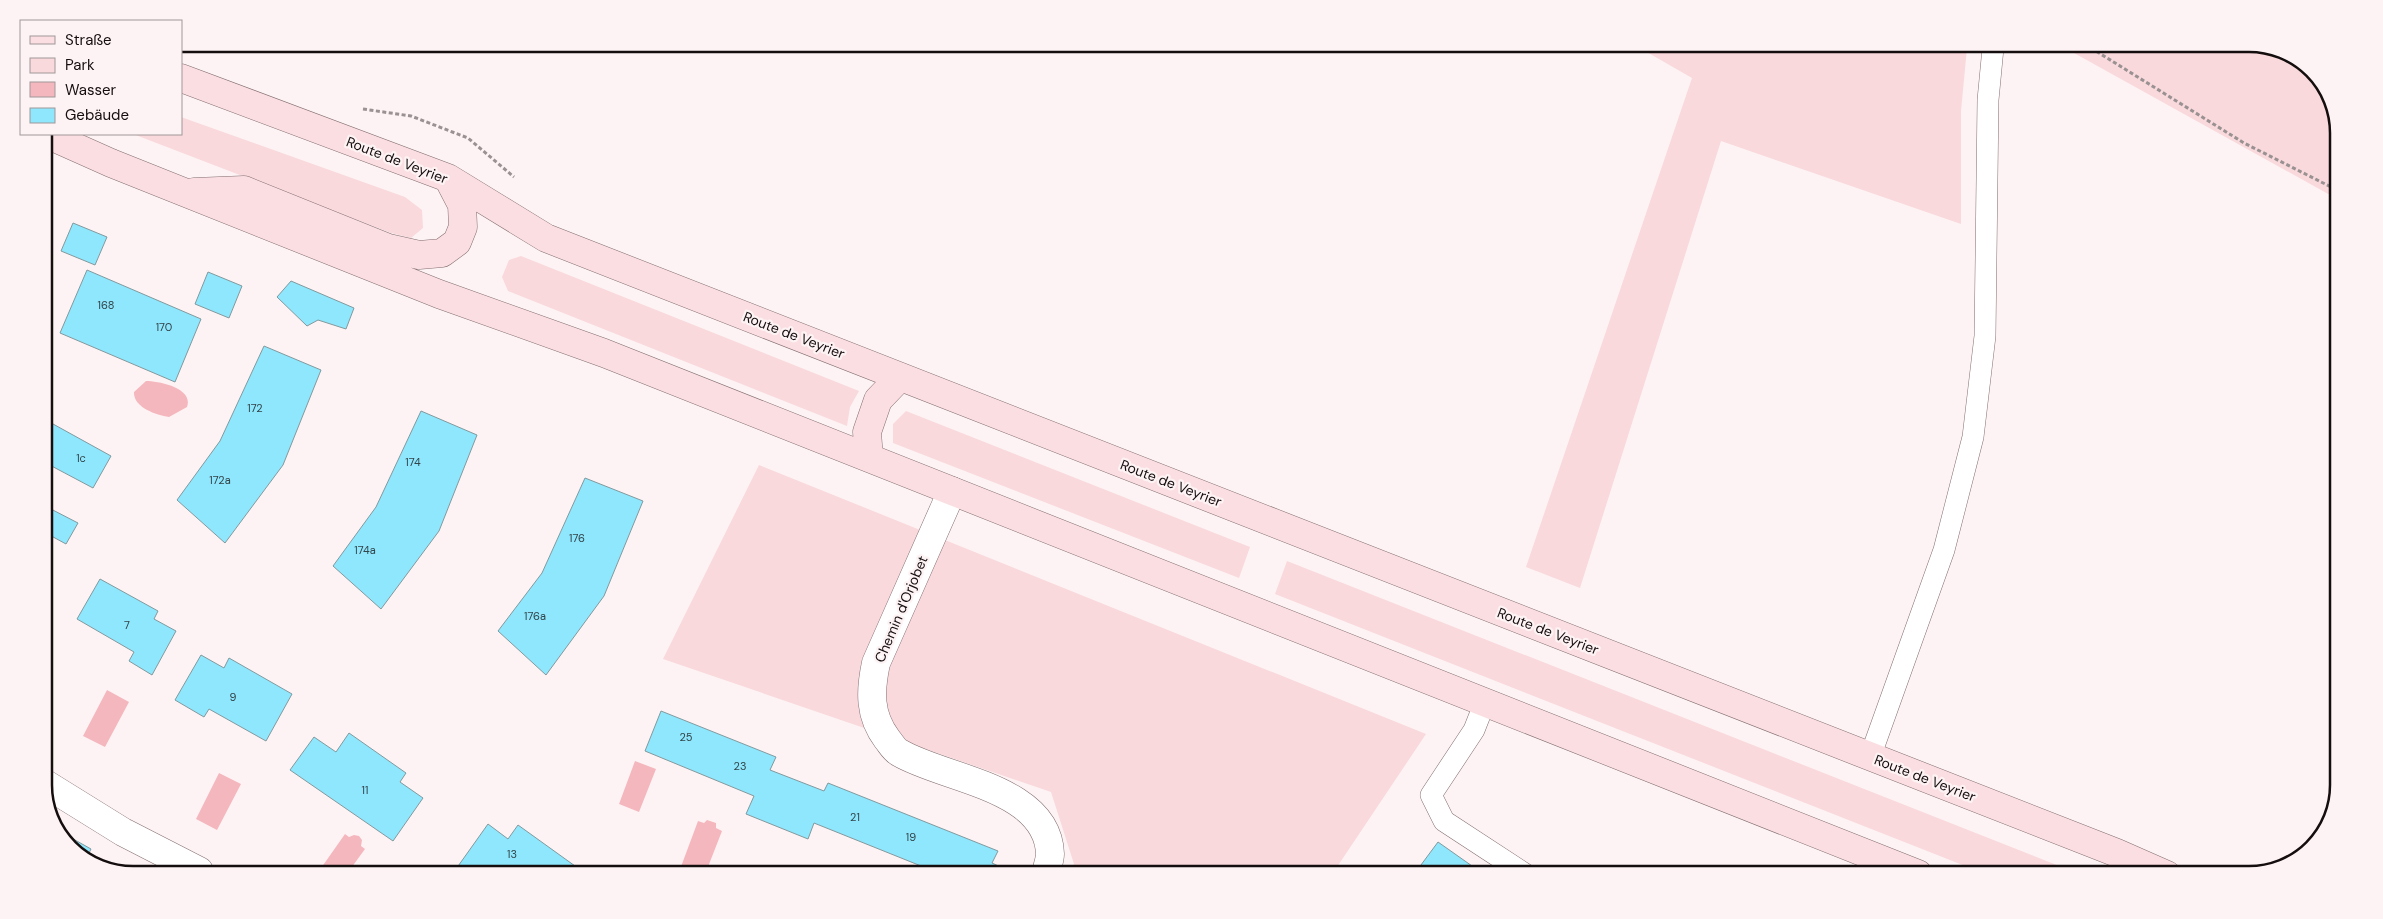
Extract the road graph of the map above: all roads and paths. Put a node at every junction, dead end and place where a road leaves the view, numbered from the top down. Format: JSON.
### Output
{"nodes":[{"id":1,"x":1993,"y":52,"type":"edge"},
{"id":2,"x":2097,"y":52,"type":"edge"},
{"id":3,"x":182,"y":78,"type":"edge"},
{"id":4,"x":52,"y":137,"type":"edge"},
{"id":5,"x":448,"y":178,"type":"junction"},
{"id":6,"x":2330,"y":186,"type":"edge"},
{"id":7,"x":185,"y":193,"type":"junction"},
{"id":8,"x":900,"y":377,"type":"junction"},
{"id":9,"x":869,"y":458,"type":"junction"},
{"id":10,"x":952,"y":491,"type":"junction"},
{"id":11,"x":1485,"y":702,"type":"junction"},
{"id":12,"x":1870,"y":757,"type":"junction"},
{"id":13,"x":53,"y":789,"type":"edge"},
{"id":14,"x":189,"y":866,"type":"edge"},
{"id":15,"x":1047,"y":866,"type":"edge"},
{"id":16,"x":1513,"y":866,"type":"edge"},
{"id":17,"x":1898,"y":866,"type":"edge"},
{"id":18,"x":2144,"y":866,"type":"edge"}],
"edges":[{"from":1,"to":12,"type":"lane"},
{"from":2,"to":6,"type":"path"},
{"from":3,"to":5,"type":"main road","name":"Route de Veyrier"},
{"from":4,"to":7,"type":"main road"},
{"from":5,"to":7,"type":"main road"},
{"from":5,"to":8,"type":"main road","name":"Route de Veyrier"},
{"from":7,"to":9,"type":"main road"},
{"from":8,"to":9,"type":"main road"},
{"from":8,"to":12,"type":"main road","name":"Route de Veyrier"},
{"from":9,"to":10,"type":"main road"},
{"from":10,"to":11,"type":"main road"},
{"from":10,"to":15,"type":"street","name":"Chemin d'Orjobet"},
{"from":11,"to":16,"type":"lane"},
{"from":11,"to":17,"type":"main road"},
{"from":12,"to":18,"type":"main road","name":"Route de Veyrier"},
{"from":13,"to":14,"type":"street"}]}
